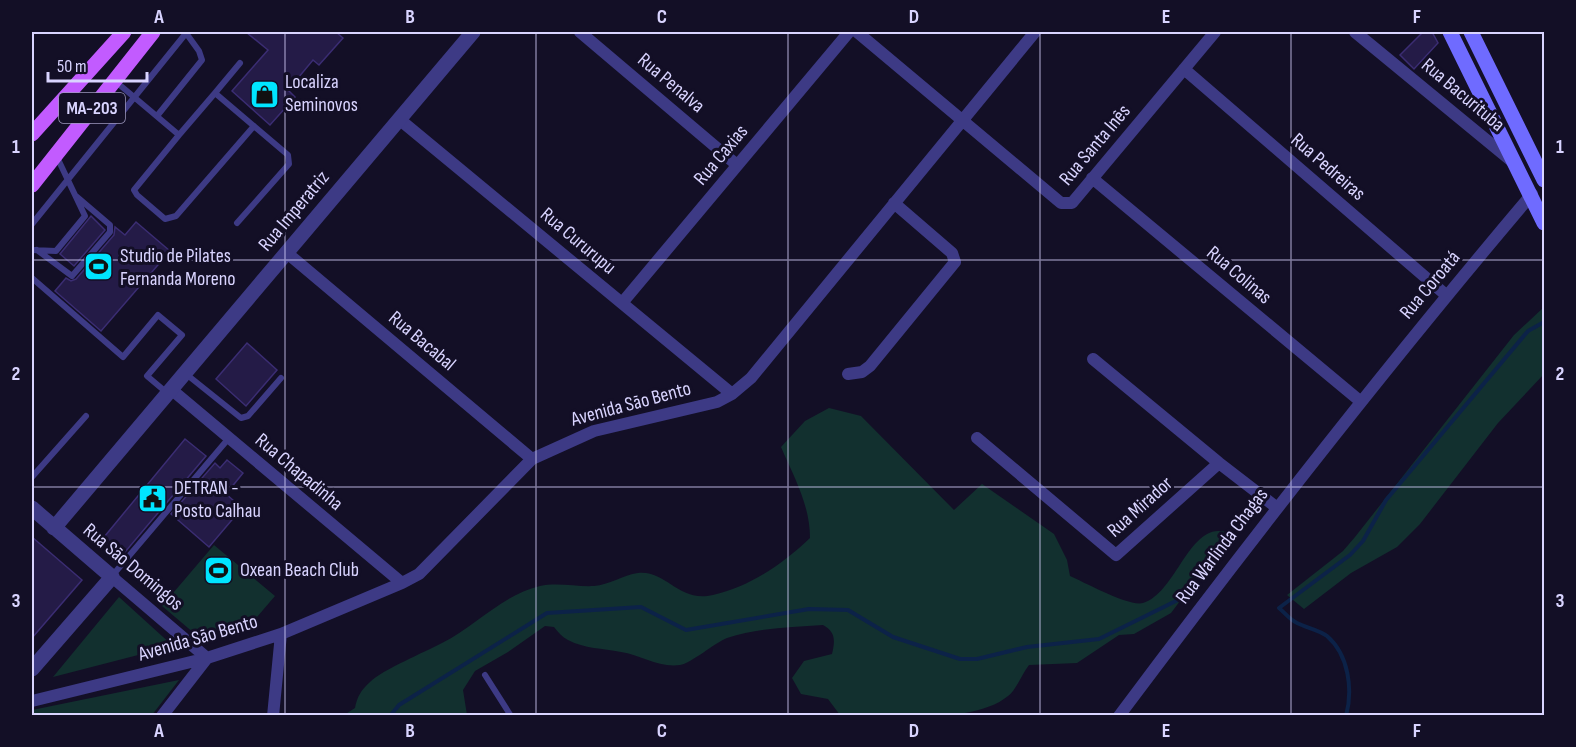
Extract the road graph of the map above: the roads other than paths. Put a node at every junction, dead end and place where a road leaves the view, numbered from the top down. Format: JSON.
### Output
{"nodes":[{"id":1,"x":124,"y":32,"type":"edge"},
{"id":2,"x":153,"y":32,"type":"edge"},
{"id":3,"x":187,"y":32,"type":"edge"},
{"id":4,"x":472,"y":32,"type":"edge"},
{"id":5,"x":580,"y":32,"type":"edge"},
{"id":6,"x":849,"y":32,"type":"edge"},
{"id":7,"x":857,"y":32,"type":"edge"},
{"id":8,"x":1035,"y":32,"type":"edge"},
{"id":9,"x":1215,"y":32,"type":"edge"},
{"id":10,"x":1355,"y":32,"type":"edge"},
{"id":11,"x":1450,"y":32,"type":"edge"},
{"id":12,"x":1471,"y":32,"type":"edge"},
{"id":13,"x":240,"y":63,"type":"dead end"},
{"id":14,"x":1184,"y":69,"type":"junction"},
{"id":15,"x":115,"y":80,"type":"junction"},
{"id":16,"x":215,"y":93,"type":"junction"},
{"id":17,"x":134,"y":97,"type":"junction"},
{"id":18,"x":157,"y":116,"type":"junction"},
{"id":19,"x":399,"y":119,"type":"junction"},
{"id":20,"x":962,"y":120,"type":"junction"},
{"id":21,"x":254,"y":126,"type":"junction"},
{"id":22,"x":32,"y":134,"type":"edge"},
{"id":23,"x":179,"y":135,"type":"junction"},
{"id":24,"x":56,"y":154,"type":"junction"},
{"id":25,"x":737,"y":165,"type":"junction"},
{"id":26,"x":1519,"y":166,"type":"junction"},
{"id":27,"x":68,"y":178,"type":"junction"},
{"id":28,"x":1092,"y":178,"type":"junction"},
{"id":29,"x":1545,"y":180,"type":"edge"},
{"id":30,"x":32,"y":185,"type":"edge"},
{"id":31,"x":1532,"y":194,"type":"junction"},
{"id":32,"x":76,"y":196,"type":"junction"},
{"id":33,"x":894,"y":203,"type":"junction"},
{"id":34,"x":237,"y":223,"type":"dead end"},
{"id":35,"x":1545,"y":223,"type":"edge"},
{"id":36,"x":32,"y":224,"type":"edge"},
{"id":37,"x":34,"y":250,"type":"edge"},
{"id":38,"x":287,"y":253,"type":"junction"},
{"id":39,"x":32,"y":278,"type":"edge"},
{"id":40,"x":1446,"y":295,"type":"junction"},
{"id":41,"x":622,"y":303,"type":"junction"},
{"id":42,"x":1093,"y":359,"type":"dead end"},
{"id":43,"x":186,"y":373,"type":"junction"},
{"id":44,"x":848,"y":374,"type":"dead end"},
{"id":45,"x":281,"y":378,"type":"dead end"},
{"id":46,"x":170,"y":392,"type":"junction"},
{"id":47,"x":732,"y":394,"type":"junction"},
{"id":48,"x":1360,"y":401,"type":"junction"},
{"id":49,"x":86,"y":416,"type":"dead end"},
{"id":50,"x":229,"y":438,"type":"junction"},
{"id":51,"x":977,"y":438,"type":"dead end"},
{"id":52,"x":532,"y":459,"type":"junction"},
{"id":53,"x":1219,"y":464,"type":"junction"},
{"id":54,"x":32,"y":477,"type":"edge"},
{"id":55,"x":1276,"y":507,"type":"junction"},
{"id":56,"x":32,"y":508,"type":"edge"},
{"id":57,"x":54,"y":528,"type":"junction"},
{"id":58,"x":112,"y":577,"type":"junction"},
{"id":59,"x":402,"y":584,"type":"junction"},
{"id":60,"x":281,"y":634,"type":"junction"},
{"id":61,"x":207,"y":658,"type":"junction"},
{"id":62,"x":32,"y":669,"type":"edge"},
{"id":63,"x":485,"y":675,"type":"dead end"},
{"id":64,"x":32,"y":701,"type":"edge"},
{"id":65,"x":162,"y":716,"type":"edge"},
{"id":66,"x":273,"y":716,"type":"edge"},
{"id":67,"x":511,"y":716,"type":"edge"},
{"id":68,"x":1119,"y":716,"type":"edge"}],
"edges":[{"from":1,"to":22,"type":"main road","number":"MA-203"},
{"from":2,"to":15,"type":"main road","number":"MA-203"},
{"from":3,"to":17,"type":"lane"},
{"from":3,"to":18,"type":"lane"},
{"from":4,"to":19,"type":"street","name":"Rua Imperatriz"},
{"from":5,"to":25,"type":"street","name":"Rua Penalva"},
{"from":6,"to":25,"type":"street","name":"Rua Caxias"},
{"from":7,"to":20,"type":"street"},
{"from":8,"to":20,"type":"street","name":"Avenida São Bento"},
{"from":9,"to":14,"type":"street","name":"Rua Santa Inês"},
{"from":10,"to":26,"type":"street","name":"Rua Bacurituba"},
{"from":11,"to":26,"type":"main road"},
{"from":12,"to":29,"type":"main road"},
{"from":13,"to":16,"type":"lane"},
{"from":14,"to":28,"type":"street","name":"Rua Santa Inês"},
{"from":14,"to":40,"type":"street","name":"Rua Pedreiras"},
{"from":15,"to":17,"type":"lane"},
{"from":15,"to":24,"type":"main road","number":"MA-203"},
{"from":16,"to":21,"type":"lane"},
{"from":16,"to":23,"type":"lane"},
{"from":17,"to":18,"type":"lane"},
{"from":17,"to":27,"type":"lane"},
{"from":18,"to":23,"type":"lane"},
{"from":19,"to":38,"type":"street","name":"Rua Imperatriz"},
{"from":19,"to":41,"type":"street","name":"Rua Cururupu"},
{"from":20,"to":28,"type":"street","name":"Rua Santa Inês"},
{"from":20,"to":33,"type":"street","name":"Avenida São Bento"},
{"from":21,"to":23,"type":"lane"},
{"from":21,"to":34,"type":"lane"},
{"from":24,"to":27,"type":"lane"},
{"from":24,"to":30,"type":"main road","number":"MA-203"},
{"from":25,"to":41,"type":"street","name":"Rua Caxias"},
{"from":26,"to":31,"type":"main road"},
{"from":27,"to":32,"type":"lane"},
{"from":27,"to":36,"type":"lane"},
{"from":28,"to":48,"type":"street","name":"Rua Colinas"},
{"from":31,"to":35,"type":"main road"},
{"from":31,"to":40,"type":"street","name":"Rua Coroatá"},
{"from":32,"to":37,"type":"lane"},
{"from":32,"to":37,"type":"lane"},
{"from":33,"to":44,"type":"street"},
{"from":33,"to":47,"type":"street","name":"Avenida São Bento"},
{"from":38,"to":43,"type":"street","name":"Rua Imperatriz"},
{"from":38,"to":52,"type":"street","name":"Rua Bacabal"},
{"from":39,"to":46,"type":"lane"},
{"from":40,"to":48,"type":"street","name":"Rua Coroatá"},
{"from":41,"to":47,"type":"street","name":"Rua Cururupu"},
{"from":42,"to":53,"type":"street"},
{"from":43,"to":45,"type":"lane"},
{"from":43,"to":46,"type":"street","name":"Rua Imperatriz"},
{"from":46,"to":50,"type":"street","name":"Rua Chapadinha"},
{"from":46,"to":57,"type":"street","name":"Rua Imperatriz"},
{"from":47,"to":52,"type":"street","name":"Avenida São Bento"},
{"from":48,"to":55,"type":"street","name":"Rua Warlinda Chagas"},
{"from":49,"to":54,"type":"lane"},
{"from":50,"to":58,"type":"lane"},
{"from":50,"to":59,"type":"street","name":"Rua Chapadinha"},
{"from":51,"to":53,"type":"street","name":"Rua Mirador"},
{"from":52,"to":59,"type":"street","name":"Avenida São Bento"},
{"from":53,"to":55,"type":"street"},
{"from":55,"to":68,"type":"street","name":"Rua Warlinda Chagas"},
{"from":56,"to":57,"type":"street","name":"Rua São Domingos"},
{"from":57,"to":58,"type":"street","name":"Rua São Domingos"},
{"from":58,"to":61,"type":"street","name":"Rua São Domingos"},
{"from":58,"to":62,"type":"street"},
{"from":59,"to":60,"type":"street","name":"Avenida São Bento"},
{"from":60,"to":61,"type":"street","name":"Avenida São Bento"},
{"from":60,"to":66,"type":"street"},
{"from":61,"to":64,"type":"street","name":"Avenida São Bento"},
{"from":61,"to":65,"type":"street"},
{"from":63,"to":67,"type":"lane"}]}
